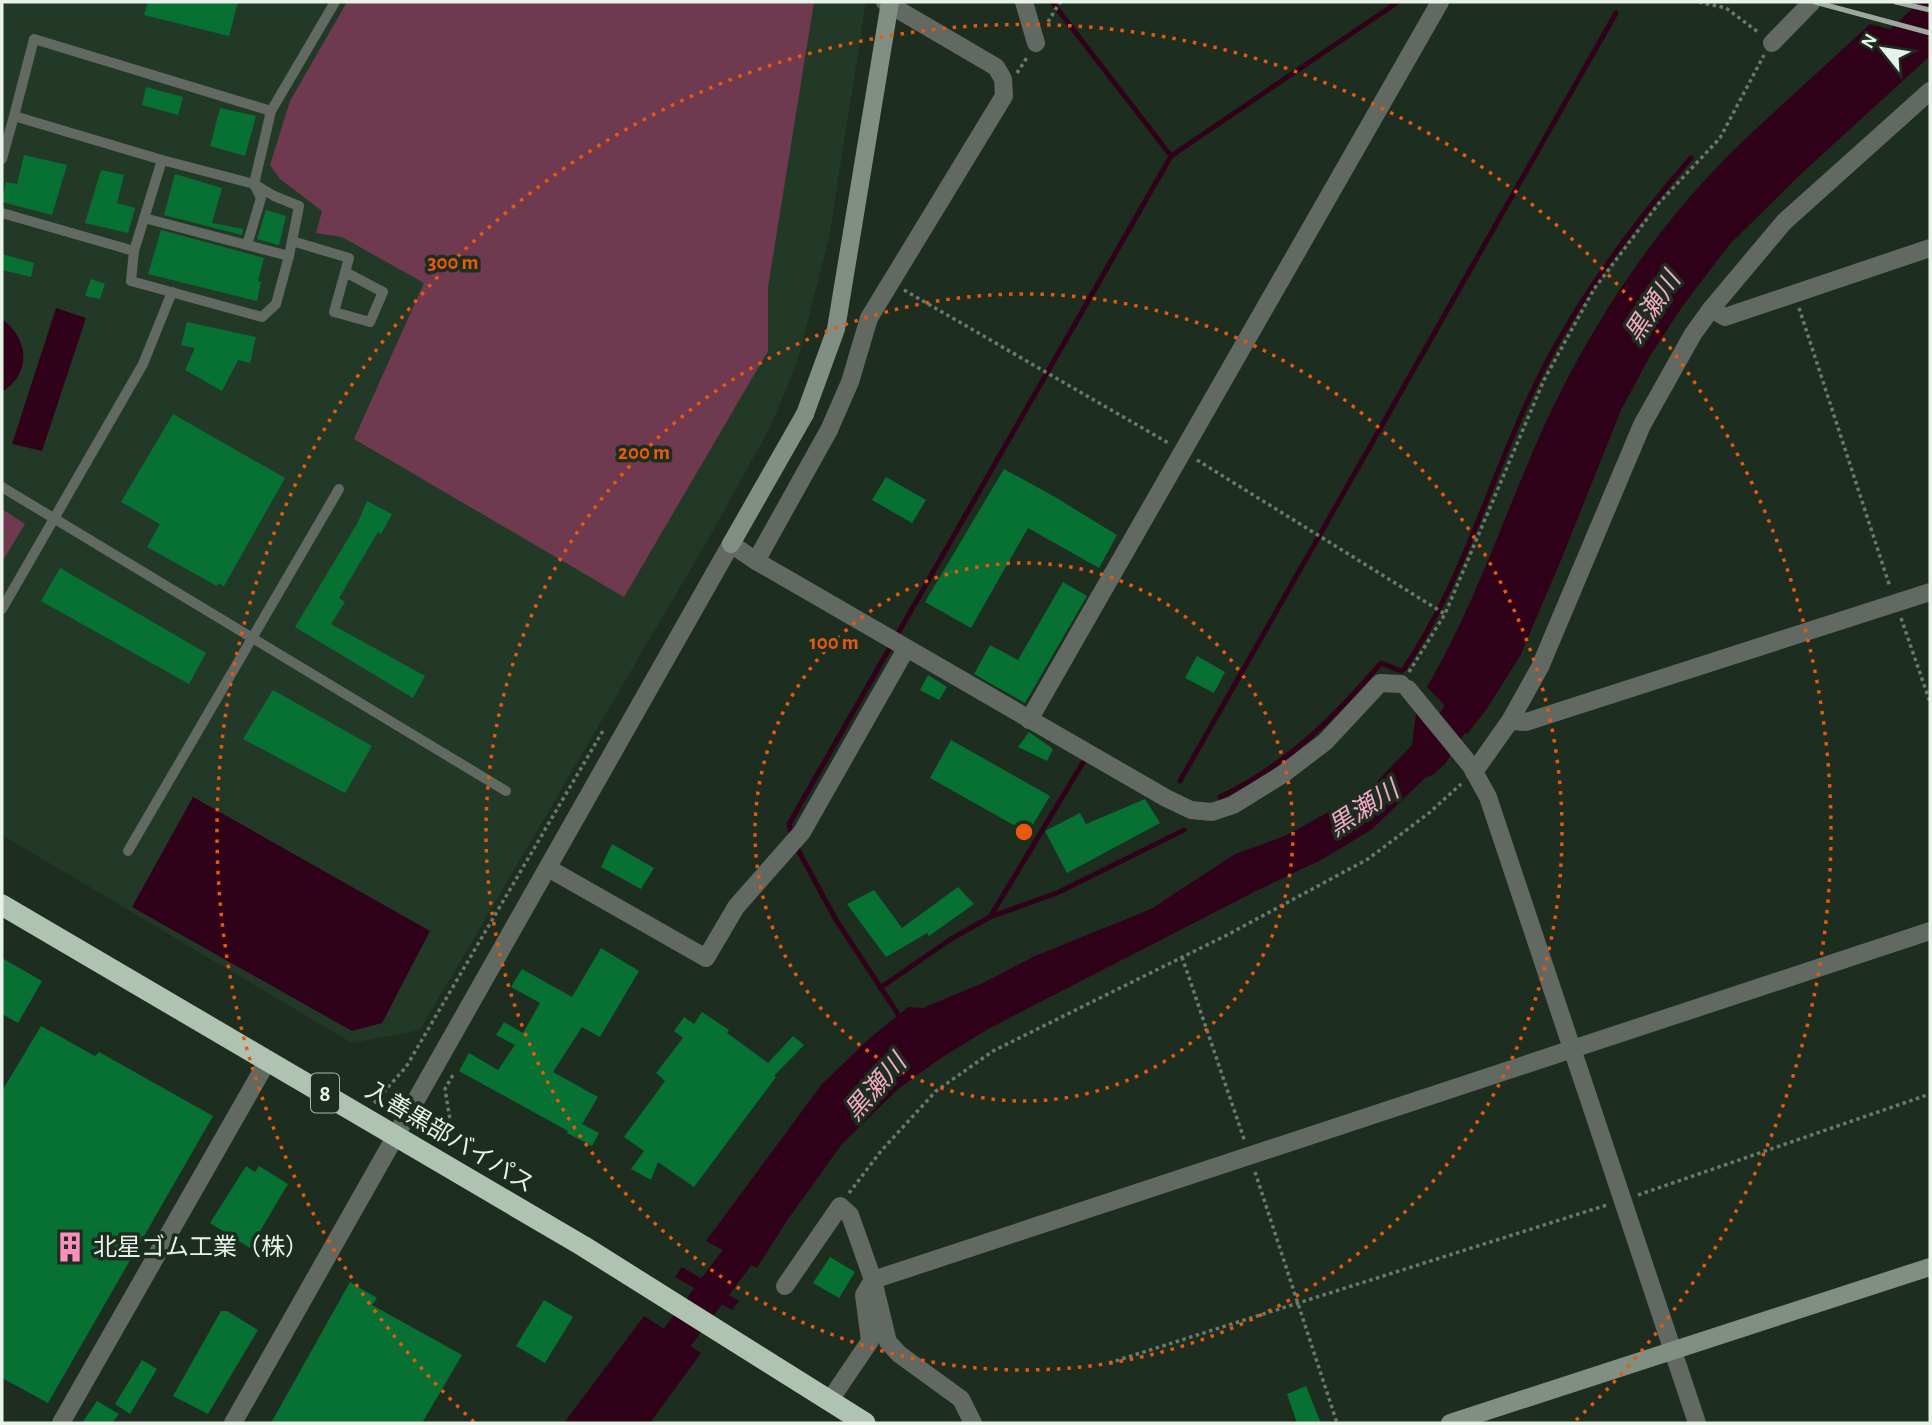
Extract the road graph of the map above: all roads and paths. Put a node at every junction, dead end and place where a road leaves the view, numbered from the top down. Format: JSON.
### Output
{"nodes":[{"id":1,"x":335,"y":2,"type":"edge"},
{"id":2,"x":885,"y":2,"type":"edge"},
{"id":3,"x":890,"y":2,"type":"edge"},
{"id":4,"x":1024,"y":2,"type":"edge"},
{"id":5,"x":1440,"y":2,"type":"edge"},
{"id":6,"x":1699,"y":2,"type":"edge"},
{"id":7,"x":1812,"y":2,"type":"edge"},
{"id":8,"x":1036,"y":43,"type":"dead end"},
{"id":9,"x":1772,"y":43,"type":"junction"},
{"id":10,"x":1930,"y":91,"type":"edge"},
{"id":11,"x":271,"y":111,"type":"junction"},
{"id":12,"x":14,"y":116,"type":"junction"},
{"id":13,"x":2,"y":159,"type":"edge"},
{"id":14,"x":162,"y":160,"type":"junction"},
{"id":15,"x":254,"y":184,"type":"junction"},
{"id":16,"x":2,"y":213,"type":"edge"},
{"id":17,"x":144,"y":218,"type":"junction"},
{"id":18,"x":292,"y":241,"type":"junction"},
{"id":19,"x":247,"y":245,"type":"junction"},
{"id":20,"x":1930,"y":248,"type":"edge"},
{"id":21,"x":134,"y":251,"type":"junction"},
{"id":22,"x":289,"y":256,"type":"junction"},
{"id":23,"x":345,"y":272,"type":"junction"},
{"id":24,"x":172,"y":292,"type":"junction"},
{"id":25,"x":1794,"y":293,"type":"junction"},
{"id":26,"x":1711,"y":309,"type":"junction"},
{"id":27,"x":2,"y":487,"type":"edge"},
{"id":28,"x":339,"y":489,"type":"dead end"},
{"id":29,"x":53,"y":517,"type":"junction"},
{"id":30,"x":731,"y":544,"type":"junction"},
{"id":31,"x":756,"y":561,"type":"junction"},
{"id":32,"x":1930,"y":592,"type":"edge"},
{"id":33,"x":1896,"y":604,"type":"junction"},
{"id":34,"x":2,"y":609,"type":"edge"},
{"id":35,"x":254,"y":639,"type":"junction"},
{"id":36,"x":906,"y":649,"type":"junction"},
{"id":37,"x":1404,"y":686,"type":"junction"},
{"id":38,"x":1930,"y":702,"type":"edge"},
{"id":39,"x":610,"y":719,"type":"dead end"},
{"id":40,"x":1029,"y":720,"type":"junction"},
{"id":41,"x":1510,"y":722,"type":"junction"},
{"id":42,"x":1473,"y":769,"type":"junction"},
{"id":43,"x":506,"y":791,"type":"dead end"},
{"id":44,"x":128,"y":851,"type":"dead end"},
{"id":45,"x":548,"y":868,"type":"junction"},
{"id":46,"x":2,"y":905,"type":"edge"},
{"id":47,"x":1930,"y":931,"type":"edge"},
{"id":48,"x":1182,"y":957,"type":"junction"},
{"id":49,"x":1571,"y":1048,"type":"junction"},
{"id":50,"x":268,"y":1060,"type":"junction"},
{"id":51,"x":1930,"y":1094,"type":"edge"},
{"id":52,"x":366,"y":1117,"type":"junction"},
{"id":53,"x":396,"y":1136,"type":"junction"},
{"id":54,"x":1250,"y":1154,"type":"junction"},
{"id":55,"x":1623,"y":1200,"type":"junction"},
{"id":56,"x":840,"y":1206,"type":"junction"},
{"id":57,"x":1930,"y":1267,"type":"edge"},
{"id":58,"x":873,"y":1280,"type":"junction"},
{"id":59,"x":785,"y":1286,"type":"dead end"},
{"id":60,"x":1297,"y":1304,"type":"junction"},
{"id":61,"x":1673,"y":1352,"type":"junction"},
{"id":62,"x":1109,"y":1363,"type":"dead end"},
{"id":63,"x":830,"y":1400,"type":"junction"},
{"id":64,"x":61,"y":1423,"type":"edge"},
{"id":65,"x":233,"y":1423,"type":"edge"},
{"id":66,"x":865,"y":1423,"type":"edge"},
{"id":67,"x":973,"y":1423,"type":"edge"},
{"id":68,"x":1336,"y":1423,"type":"edge"},
{"id":69,"x":1450,"y":1423,"type":"edge"},
{"id":70,"x":1697,"y":1423,"type":"edge"}],
"edges":[{"from":1,"to":11,"type":"lane"},
{"from":2,"to":31,"type":"street"},
{"from":3,"to":30,"type":"street","bridge":true},
{"from":4,"to":8,"type":"street"},
{"from":5,"to":40,"type":"street"},
{"from":6,"to":9,"type":"path"},
{"from":7,"to":9,"type":"street"},
{"from":9,"to":37,"type":"path"},
{"from":10,"to":26,"type":"street"},
{"from":11,"to":12,"type":"lane"},
{"from":11,"to":15,"type":"lane"},
{"from":12,"to":13,"type":"lane"},
{"from":12,"to":14,"type":"lane"},
{"from":14,"to":15,"type":"lane"},
{"from":14,"to":17,"type":"lane"},
{"from":15,"to":18,"type":"lane"},
{"from":15,"to":19,"type":"lane"},
{"from":16,"to":21,"type":"lane"},
{"from":17,"to":19,"type":"lane"},
{"from":17,"to":21,"type":"lane"},
{"from":18,"to":22,"type":"lane"},
{"from":18,"to":23,"type":"lane"},
{"from":19,"to":22,"type":"lane"},
{"from":20,"to":25,"type":"street"},
{"from":21,"to":24,"type":"lane"},
{"from":22,"to":24,"type":"lane"},
{"from":23,"to":23,"type":"lane"},
{"from":24,"to":29,"type":"lane"},
{"from":25,"to":26,"type":"street"},
{"from":25,"to":33,"type":"path"},
{"from":26,"to":41,"type":"street"},
{"from":27,"to":29,"type":"lane"},
{"from":28,"to":35,"type":"lane"},
{"from":29,"to":34,"type":"lane"},
{"from":29,"to":35,"type":"lane"},
{"from":30,"to":31,"type":"street"},
{"from":30,"to":45,"type":"street"},
{"from":31,"to":36,"type":"street"},
{"from":32,"to":33,"type":"street"},
{"from":33,"to":38,"type":"path"},
{"from":33,"to":41,"type":"street"},
{"from":35,"to":43,"type":"lane"},
{"from":35,"to":44,"type":"lane"},
{"from":36,"to":40,"type":"street"},
{"from":36,"to":45,"type":"street"},
{"from":37,"to":40,"type":"street"},
{"from":37,"to":42,"type":"street"},
{"from":39,"to":52,"type":"path"},
{"from":41,"to":42,"type":"street"},
{"from":42,"to":48,"type":"path"},
{"from":42,"to":49,"type":"street"},
{"from":45,"to":53,"type":"street"},
{"from":46,"to":50,"type":"highway","name":"入善黒部バイパス","number":"8"},
{"from":47,"to":49,"type":"street"},
{"from":48,"to":54,"type":"path"},
{"from":48,"to":56,"type":"path"},
{"from":49,"to":54,"type":"street"},
{"from":49,"to":55,"type":"street"},
{"from":50,"to":52,"type":"highway","name":"入善黒部バイパス","number":"8"},
{"from":50,"to":64,"type":"street"},
{"from":51,"to":55,"type":"path"},
{"from":52,"to":53,"type":"highway","name":"入善黒部バイパス","number":"8"},
{"from":53,"to":63,"type":"highway","name":"入善黒部バイパス","number":"8"},
{"from":53,"to":65,"type":"street"},
{"from":54,"to":58,"type":"street"},
{"from":54,"to":60,"type":"path"},
{"from":55,"to":60,"type":"path"},
{"from":55,"to":61,"type":"street"},
{"from":56,"to":58,"type":"street"},
{"from":56,"to":59,"type":"street"},
{"from":57,"to":61,"type":"street"},
{"from":58,"to":63,"type":"street"},
{"from":58,"to":67,"type":"street"},
{"from":60,"to":62,"type":"path"},
{"from":60,"to":68,"type":"path"},
{"from":61,"to":69,"type":"street"},
{"from":61,"to":70,"type":"street"},
{"from":63,"to":66,"type":"highway","name":"入善黒部バイパス","number":"8"}]}
